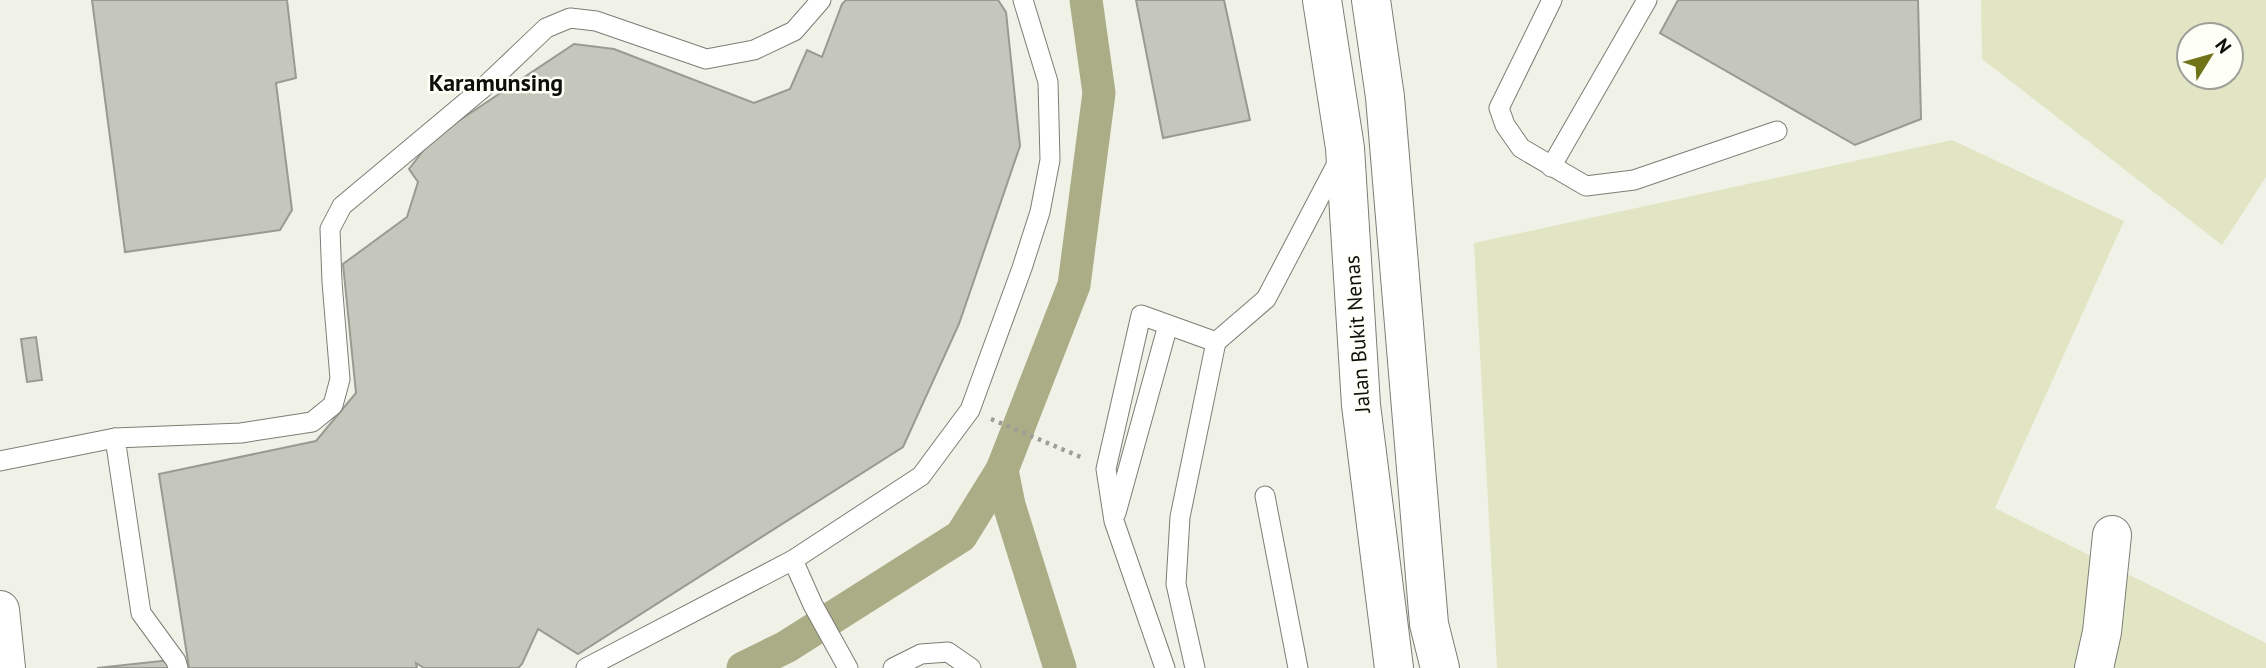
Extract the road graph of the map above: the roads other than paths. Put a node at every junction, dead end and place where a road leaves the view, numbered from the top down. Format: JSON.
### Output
{"nodes":[{"id":1,"x":821,"y":0,"type":"edge"},
{"id":2,"x":1023,"y":0,"type":"edge"},
{"id":3,"x":1322,"y":0,"type":"edge"},
{"id":4,"x":1371,"y":0,"type":"edge"},
{"id":5,"x":1552,"y":0,"type":"edge"},
{"id":6,"x":1647,"y":0,"type":"edge"},
{"id":7,"x":1777,"y":131,"type":"dead end"},
{"id":8,"x":1345,"y":148,"type":"junction"},
{"id":9,"x":1551,"y":167,"type":"junction"},
{"id":10,"x":1168,"y":325,"type":"junction"},
{"id":11,"x":1216,"y":342,"type":"junction"},
{"id":12,"x":115,"y":438,"type":"junction"},
{"id":13,"x":0,"y":461,"type":"edge"},
{"id":14,"x":1265,"y":496,"type":"dead end"},
{"id":15,"x":1114,"y":521,"type":"junction"},
{"id":16,"x":2112,"y":535,"type":"dead end"},
{"id":17,"x":793,"y":560,"type":"junction"},
{"id":18,"x":0,"y":610,"type":"edge"},
{"id":19,"x":846,"y":664,"type":"edge"},
{"id":20,"x":6,"y":668,"type":"edge"},
{"id":21,"x":178,"y":668,"type":"edge"},
{"id":22,"x":586,"y":668,"type":"edge"},
{"id":23,"x":893,"y":668,"type":"edge"},
{"id":24,"x":971,"y":668,"type":"edge"},
{"id":25,"x":1166,"y":668,"type":"edge"},
{"id":26,"x":1195,"y":668,"type":"edge"},
{"id":27,"x":1298,"y":668,"type":"edge"},
{"id":28,"x":1394,"y":668,"type":"edge"},
{"id":29,"x":1440,"y":668,"type":"edge"},
{"id":30,"x":2094,"y":668,"type":"edge"}],
"edges":[{"from":1,"to":12,"type":"lane"},
{"from":2,"to":17,"type":"lane"},
{"from":3,"to":8,"type":"main road","name":"Jalan Bukit Nenas"},
{"from":4,"to":29,"type":"main road"},
{"from":5,"to":9,"type":"lane"},
{"from":6,"to":9,"type":"lane"},
{"from":7,"to":9,"type":"lane"},
{"from":8,"to":11,"type":"lane"},
{"from":8,"to":28,"type":"main road","name":"Jalan Bukit Nenas"},
{"from":10,"to":11,"type":"lane"},
{"from":10,"to":15,"type":"lane"},
{"from":10,"to":15,"type":"lane"},
{"from":11,"to":26,"type":"lane"},
{"from":12,"to":13,"type":"lane"},
{"from":12,"to":21,"type":"lane"},
{"from":14,"to":27,"type":"lane"},
{"from":15,"to":25,"type":"lane"},
{"from":16,"to":30,"type":"main road"},
{"from":17,"to":19,"type":"lane"},
{"from":17,"to":22,"type":"lane"},
{"from":18,"to":20,"type":"main road"},
{"from":23,"to":24,"type":"lane"}]}
